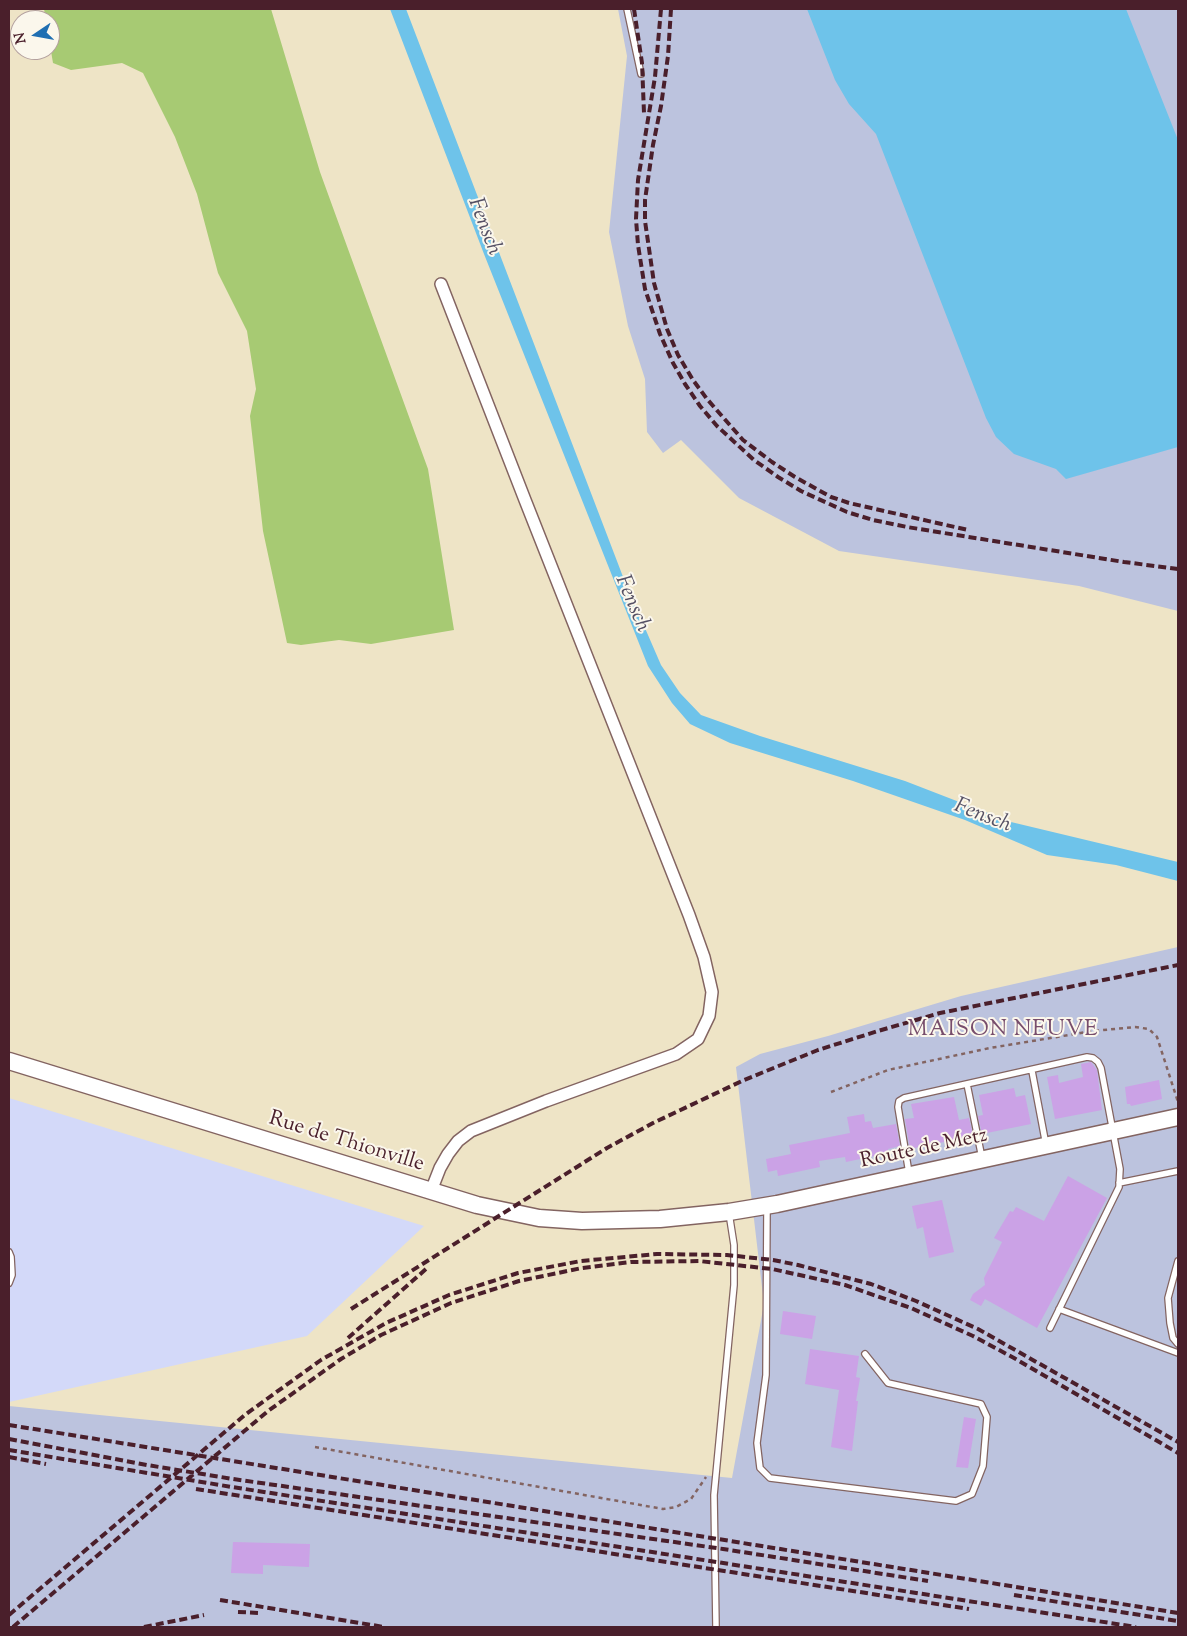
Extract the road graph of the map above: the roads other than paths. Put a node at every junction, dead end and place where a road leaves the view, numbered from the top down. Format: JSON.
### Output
{"nodes":[{"id":1,"x":627,"y":9,"type":"edge"},
{"id":2,"x":641,"y":74,"type":"dead end"},
{"id":3,"x":441,"y":284,"type":"dead end"},
{"id":4,"x":9,"y":1061,"type":"edge"},
{"id":5,"x":1032,"y":1071,"type":"junction"},
{"id":6,"x":968,"y":1084,"type":"junction"},
{"id":7,"x":1178,"y":1117,"type":"edge"},
{"id":8,"x":1113,"y":1131,"type":"junction"},
{"id":9,"x":1046,"y":1145,"type":"junction"},
{"id":10,"x":982,"y":1159,"type":"junction"},
{"id":11,"x":1178,"y":1171,"type":"edge"},
{"id":12,"x":910,"y":1175,"type":"junction"},
{"id":13,"x":1119,"y":1183,"type":"junction"},
{"id":14,"x":432,"y":1191,"type":"junction"},
{"id":15,"x":767,"y":1206,"type":"junction"},
{"id":16,"x":729,"y":1212,"type":"junction"},
{"id":17,"x":678,"y":1218,"type":"joint"},
{"id":18,"x":9,"y":1252,"type":"edge"},
{"id":19,"x":1178,"y":1261,"type":"edge"},
{"id":20,"x":9,"y":1283,"type":"edge"},
{"id":21,"x":1058,"y":1309,"type":"junction"},
{"id":22,"x":1050,"y":1328,"type":"dead end"},
{"id":23,"x":1178,"y":1344,"type":"edge"},
{"id":24,"x":1178,"y":1353,"type":"edge"},
{"id":25,"x":865,"y":1354,"type":"dead end"},
{"id":26,"x":716,"y":1627,"type":"edge"}],
"edges":[{"from":1,"to":2,"type":"lane"},
{"from":3,"to":14,"type":"street"},
{"from":4,"to":14,"type":"main road","name":"Rue de Thionville"},
{"from":5,"to":6,"type":"lane"},
{"from":5,"to":8,"type":"lane"},
{"from":5,"to":9,"type":"lane"},
{"from":6,"to":10,"type":"lane"},
{"from":6,"to":12,"type":"lane"},
{"from":7,"to":8,"type":"main road","name":"Route de Metz"},
{"from":8,"to":9,"type":"main road","name":"Route de Metz"},
{"from":8,"to":13,"type":"lane"},
{"from":9,"to":10,"type":"main road","name":"Route de Metz"},
{"from":10,"to":12,"type":"main road","name":"Route de Metz"},
{"from":11,"to":13,"type":"lane"},
{"from":12,"to":15,"type":"main road","name":"Route de Metz"},
{"from":13,"to":21,"type":"lane"},
{"from":14,"to":17,"type":"main road","name":"Rue de Thionville"},
{"from":15,"to":16,"type":"main road","name":"Route de Metz"},
{"from":15,"to":25,"type":"lane"},
{"from":16,"to":17,"type":"main road","name":"Route de Metz"},
{"from":16,"to":26,"type":"lane"},
{"from":18,"to":20,"type":"lane"},
{"from":19,"to":23,"type":"lane"},
{"from":21,"to":22,"type":"lane"},
{"from":21,"to":24,"type":"lane"}]}
